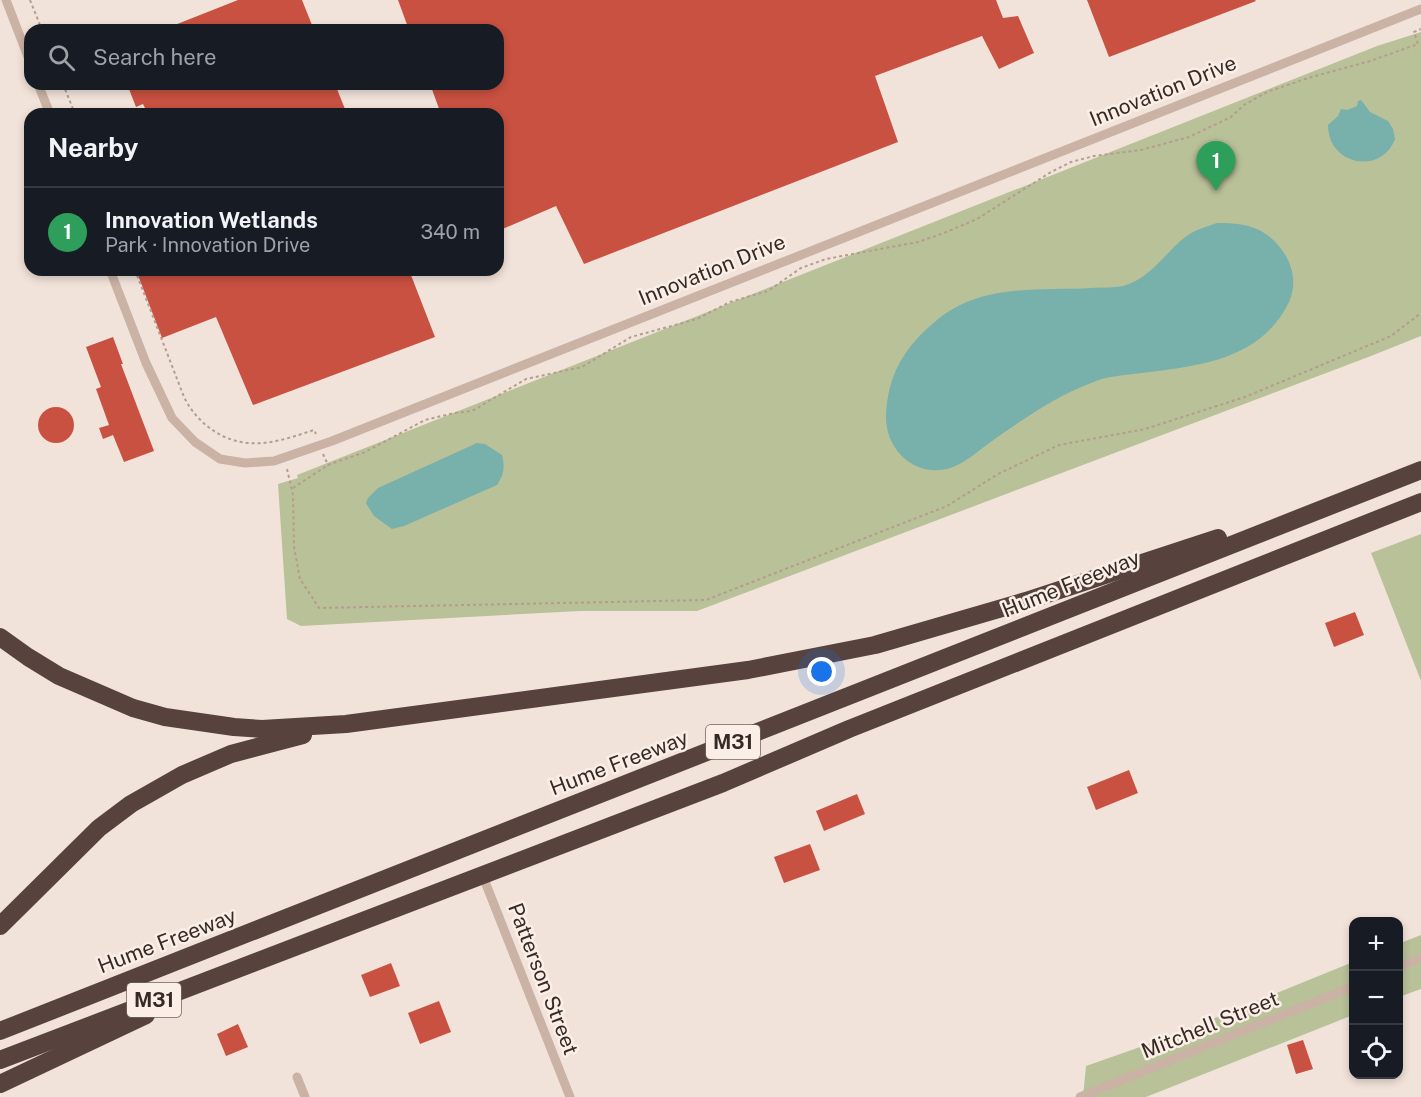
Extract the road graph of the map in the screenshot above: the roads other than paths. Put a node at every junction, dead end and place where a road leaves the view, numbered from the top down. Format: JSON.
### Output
{"nodes":[{"id":1,"x":6,"y":0,"type":"edge"},
{"id":2,"x":1421,"y":9,"type":"edge"},
{"id":3,"x":24,"y":46,"type":"edge"},
{"id":4,"x":40,"y":90,"type":"edge"},
{"id":5,"x":48,"y":108,"type":"edge"},
{"id":6,"x":112,"y":276,"type":"edge"},
{"id":7,"x":1413,"y":473,"type":"edge"},
{"id":8,"x":1421,"y":502,"type":"edge"},
{"id":9,"x":0,"y":637,"type":"edge"},
{"id":10,"x":345,"y":724,"type":"junction"},
{"id":11,"x":482,"y":874,"type":"junction"},
{"id":12,"x":0,"y":926,"type":"edge"},
{"id":13,"x":1421,"y":958,"type":"edge"},
{"id":14,"x":1403,"y":965,"type":"edge"},
{"id":15,"x":241,"y":966,"type":"junction"},
{"id":16,"x":1349,"y":988,"type":"edge"},
{"id":17,"x":0,"y":1031,"type":"edge"},
{"id":18,"x":0,"y":1060,"type":"edge"},
{"id":19,"x":297,"y":1077,"type":"dead end"},
{"id":20,"x":0,"y":1084,"type":"edge"},
{"id":21,"x":306,"y":1097,"type":"edge"},
{"id":22,"x":570,"y":1097,"type":"edge"},
{"id":23,"x":1080,"y":1097,"type":"edge"}],
"edges":[{"from":1,"to":3,"type":"street"},
{"from":2,"to":6,"type":"street","name":"Innovation Drive"},
{"from":4,"to":5,"type":"street"},
{"from":7,"to":10,"type":"highway"},
{"from":7,"to":17,"type":"highway","name":"Hume Freeway","number":"M31"},
{"from":8,"to":11,"type":"highway","number":"M31"},
{"from":9,"to":10,"type":"highway"},
{"from":10,"to":12,"type":"highway"},
{"from":11,"to":15,"type":"highway","number":"M31"},
{"from":11,"to":22,"type":"street","name":"Patterson Street"},
{"from":13,"to":14,"type":"street"},
{"from":15,"to":18,"type":"highway","number":"M31"},
{"from":15,"to":20,"type":"highway"},
{"from":16,"to":23,"type":"street","name":"Mitchell Street"},
{"from":19,"to":21,"type":"street"}]}
